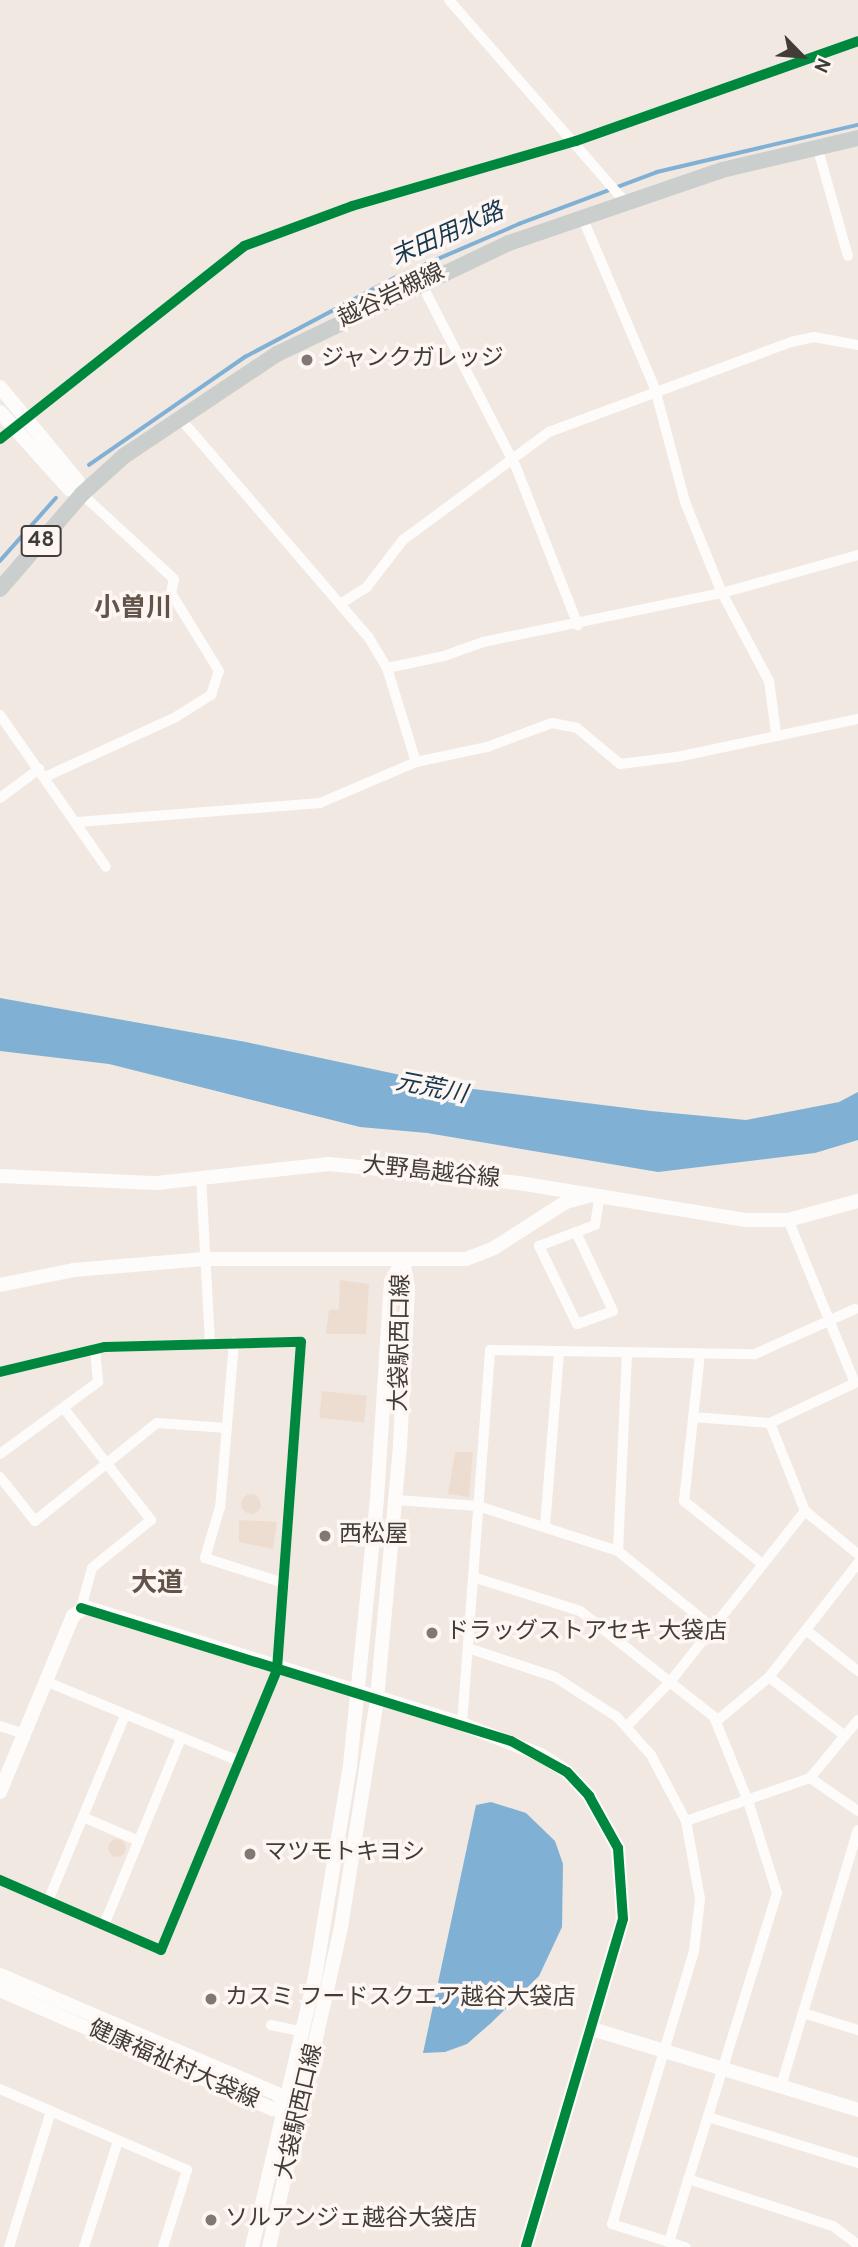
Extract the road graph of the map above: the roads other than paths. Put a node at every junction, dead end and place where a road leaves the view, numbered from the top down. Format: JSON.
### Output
{"nodes":[{"id":1,"x":449,"y":0,"type":"edge"},
{"id":2,"x":858,"y":41,"type":"edge"},
{"id":3,"x":858,"y":138,"type":"edge"},
{"id":4,"x":576,"y":141,"type":"junction"},
{"id":5,"x":817,"y":146,"type":"junction"},
{"id":6,"x":619,"y":193,"type":"junction"},
{"id":7,"x":583,"y":219,"type":"junction"},
{"id":8,"x":848,"y":256,"type":"dead end"},
{"id":9,"x":421,"y":283,"type":"junction"},
{"id":10,"x":858,"y":345,"type":"edge"},
{"id":11,"x":0,"y":387,"type":"edge"},
{"id":12,"x":655,"y":389,"type":"junction"},
{"id":13,"x":0,"y":412,"type":"edge"},
{"id":14,"x":179,"y":417,"type":"junction"},
{"id":15,"x":19,"y":423,"type":"junction"},
{"id":16,"x":0,"y":439,"type":"edge"},
{"id":17,"x":513,"y":463,"type":"junction"},
{"id":18,"x":82,"y":494,"type":"junction"},
{"id":19,"x":858,"y":555,"type":"edge"},
{"id":20,"x":0,"y":589,"type":"edge"},
{"id":21,"x":722,"y":593,"type":"junction"},
{"id":22,"x":340,"y":604,"type":"junction"},
{"id":23,"x":578,"y":625,"type":"junction"},
{"id":24,"x":387,"y":668,"type":"junction"},
{"id":25,"x":0,"y":715,"type":"edge"},
{"id":26,"x":858,"y":719,"type":"edge"},
{"id":27,"x":776,"y":733,"type":"junction"},
{"id":28,"x":416,"y":762,"type":"junction"},
{"id":29,"x":42,"y":773,"type":"junction"},
{"id":30,"x":0,"y":798,"type":"edge"},
{"id":31,"x":78,"y":822,"type":"junction"},
{"id":32,"x":106,"y":867,"type":"dead end"},
{"id":33,"x":0,"y":1176,"type":"edge"},
{"id":34,"x":201,"y":1177,"type":"junction"},
{"id":35,"x":600,"y":1194,"type":"junction"},
{"id":36,"x":858,"y":1201,"type":"edge"},
{"id":37,"x":788,"y":1220,"type":"junction"},
{"id":38,"x":576,"y":1232,"type":"junction"},
{"id":39,"x":205,"y":1259,"type":"junction"},
{"id":40,"x":403,"y":1261,"type":"junction"},
{"id":41,"x":0,"y":1285,"type":"edge"},
{"id":42,"x":855,"y":1309,"type":"dead end"},
{"id":43,"x":830,"y":1320,"type":"junction"},
{"id":44,"x":210,"y":1341,"type":"junction"},
{"id":45,"x":234,"y":1342,"type":"junction"},
{"id":46,"x":95,"y":1349,"type":"junction"},
{"id":47,"x":559,"y":1352,"type":"junction"},
{"id":48,"x":627,"y":1352,"type":"junction"},
{"id":49,"x":700,"y":1354,"type":"junction"},
{"id":50,"x":0,"y":1372,"type":"edge"},
{"id":51,"x":65,"y":1410,"type":"junction"},
{"id":52,"x":693,"y":1417,"type":"junction"},
{"id":53,"x":770,"y":1423,"type":"junction"},
{"id":54,"x":227,"y":1428,"type":"junction"},
{"id":55,"x":0,"y":1454,"type":"edge"},
{"id":56,"x":107,"y":1462,"type":"junction"},
{"id":57,"x":0,"y":1477,"type":"edge"},
{"id":58,"x":396,"y":1500,"type":"junction"},
{"id":59,"x":478,"y":1506,"type":"junction"},
{"id":60,"x":805,"y":1511,"type":"junction"},
{"id":61,"x":545,"y":1526,"type":"junction"},
{"id":62,"x":618,"y":1551,"type":"junction"},
{"id":63,"x":858,"y":1554,"type":"edge"},
{"id":64,"x":761,"y":1563,"type":"junction"},
{"id":65,"x":858,"y":1563,"type":"edge"},
{"id":66,"x":473,"y":1577,"type":"junction"},
{"id":67,"x":284,"y":1583,"type":"junction"},
{"id":68,"x":81,"y":1608,"type":"junction"},
{"id":69,"x":713,"y":1628,"type":"junction"},
{"id":70,"x":806,"y":1630,"type":"junction"},
{"id":71,"x":468,"y":1648,"type":"junction"},
{"id":72,"x":277,"y":1670,"type":"junction"},
{"id":73,"x":858,"y":1671,"type":"edge"},
{"id":74,"x":769,"y":1677,"type":"junction"},
{"id":75,"x":45,"y":1681,"type":"junction"},
{"id":76,"x":670,"y":1682,"type":"junction"},
{"id":77,"x":359,"y":1693,"type":"junction"},
{"id":78,"x":377,"y":1699,"type":"junction"},
{"id":79,"x":125,"y":1715,"type":"junction"},
{"id":80,"x":718,"y":1720,"type":"junction"},
{"id":81,"x":858,"y":1720,"type":"edge"},
{"id":82,"x":462,"y":1724,"type":"junction"},
{"id":83,"x":0,"y":1726,"type":"edge"},
{"id":84,"x":627,"y":1726,"type":"junction"},
{"id":85,"x":24,"y":1734,"type":"junction"},
{"id":86,"x":845,"y":1736,"type":"junction"},
{"id":87,"x":181,"y":1738,"type":"junction"},
{"id":88,"x":239,"y":1761,"type":"junction"},
{"id":89,"x":810,"y":1778,"type":"junction"},
{"id":90,"x":0,"y":1792,"type":"edge"},
{"id":91,"x":748,"y":1801,"type":"junction"},
{"id":92,"x":858,"y":1811,"type":"edge"},
{"id":93,"x":83,"y":1817,"type":"junction"},
{"id":94,"x":686,"y":1821,"type":"junction"},
{"id":95,"x":858,"y":1830,"type":"edge"},
{"id":96,"x":139,"y":1841,"type":"junction"},
{"id":97,"x":0,"y":1880,"type":"edge"},
{"id":98,"x":48,"y":1901,"type":"junction"},
{"id":99,"x":104,"y":1925,"type":"junction"},
{"id":100,"x":0,"y":1975,"type":"edge"},
{"id":101,"x":0,"y":1990,"type":"edge"},
{"id":102,"x":803,"y":2013,"type":"junction"},
{"id":103,"x":271,"y":2025,"type":"dead end"},
{"id":104,"x":592,"y":2029,"type":"junction"},
{"id":105,"x":858,"y":2030,"type":"edge"},
{"id":106,"x":303,"y":2032,"type":"junction"},
{"id":107,"x":666,"y":2052,"type":"junction"},
{"id":108,"x":723,"y":2069,"type":"junction"},
{"id":109,"x":781,"y":2086,"type":"junction"},
{"id":110,"x":0,"y":2089,"type":"edge"},
{"id":111,"x":287,"y":2107,"type":"junction"},
{"id":112,"x":858,"y":2110,"type":"edge"},
{"id":113,"x":51,"y":2112,"type":"junction"},
{"id":114,"x":302,"y":2114,"type":"junction"},
{"id":115,"x":708,"y":2117,"type":"junction"},
{"id":116,"x":118,"y":2141,"type":"junction"},
{"id":117,"x":858,"y":2164,"type":"edge"},
{"id":118,"x":688,"y":2179,"type":"junction"},
{"id":119,"x":669,"y":2242,"type":"junction"},
{"id":120,"x":858,"y":2245,"type":"edge"},
{"id":121,"x":9,"y":2247,"type":"edge"},
{"id":122,"x":84,"y":2247,"type":"edge"},
{"id":123,"x":163,"y":2247,"type":"edge"},
{"id":124,"x":252,"y":2247,"type":"edge"},
{"id":125,"x":269,"y":2247,"type":"edge"},
{"id":126,"x":526,"y":2247,"type":"edge"},
{"id":127,"x":685,"y":2247,"type":"edge"}],
"edges":[{"from":1,"to":4,"type":"street"},
{"from":2,"to":4,"type":"street"},
{"from":3,"to":5,"type":"main road","name":"越谷岩槻線","number":"48"},
{"from":4,"to":6,"type":"street"},
{"from":4,"to":15,"type":"street"},
{"from":5,"to":6,"type":"main road","name":"越谷岩槻線","number":"48"},
{"from":5,"to":8,"type":"street"},
{"from":6,"to":7,"type":"main road","name":"越谷岩槻線","number":"48"},
{"from":7,"to":9,"type":"main road","name":"越谷岩槻線","number":"48"},
{"from":7,"to":12,"type":"street"},
{"from":9,"to":14,"type":"main road","name":"越谷岩槻線","number":"48"},
{"from":9,"to":17,"type":"street"},
{"from":10,"to":12,"type":"street"},
{"from":11,"to":15,"type":"street"},
{"from":12,"to":17,"type":"street"},
{"from":12,"to":21,"type":"street"},
{"from":13,"to":15,"type":"street"},
{"from":14,"to":18,"type":"main road","name":"越谷岩槻線","number":"48"},
{"from":14,"to":22,"type":"street"},
{"from":15,"to":16,"type":"street"},
{"from":15,"to":18,"type":"street"},
{"from":17,"to":22,"type":"street"},
{"from":17,"to":23,"type":"street"},
{"from":18,"to":20,"type":"main road","name":"越谷岩槻線","number":"48"},
{"from":18,"to":29,"type":"street"},
{"from":19,"to":21,"type":"street"},
{"from":21,"to":23,"type":"street"},
{"from":21,"to":27,"type":"street"},
{"from":22,"to":24,"type":"street"},
{"from":23,"to":24,"type":"street"},
{"from":24,"to":28,"type":"street"},
{"from":25,"to":29,"type":"street"},
{"from":26,"to":27,"type":"street"},
{"from":27,"to":28,"type":"street"},
{"from":28,"to":31,"type":"street"},
{"from":29,"to":30,"type":"street"},
{"from":29,"to":31,"type":"street"},
{"from":31,"to":32,"type":"street"},
{"from":33,"to":34,"type":"street","name":"大野島越谷線"},
{"from":34,"to":35,"type":"street","name":"大野島越谷線"},
{"from":34,"to":39,"type":"street"},
{"from":35,"to":37,"type":"street","name":"大野島越谷線"},
{"from":35,"to":38,"type":"street"},
{"from":35,"to":40,"type":"street"},
{"from":36,"to":37,"type":"street","name":"大野島越谷線"},
{"from":37,"to":43,"type":"street"},
{"from":38,"to":38,"type":"street"},
{"from":39,"to":40,"type":"street"},
{"from":39,"to":41,"type":"street"},
{"from":39,"to":44,"type":"street"},
{"from":40,"to":58,"type":"street","name":"大袋駅西口線"},
{"from":40,"to":77,"type":"street","name":"大袋駅西口線"},
{"from":42,"to":43,"type":"street"},
{"from":43,"to":49,"type":"street"},
{"from":43,"to":53,"type":"street"},
{"from":44,"to":45,"type":"street"},
{"from":44,"to":46,"type":"street"},
{"from":45,"to":54,"type":"street"},
{"from":45,"to":67,"type":"street"},
{"from":46,"to":50,"type":"street"},
{"from":46,"to":51,"type":"street"},
{"from":47,"to":48,"type":"street"},
{"from":47,"to":59,"type":"street"},
{"from":47,"to":61,"type":"street"},
{"from":48,"to":49,"type":"street"},
{"from":48,"to":62,"type":"street"},
{"from":49,"to":52,"type":"street"},
{"from":51,"to":55,"type":"street"},
{"from":51,"to":56,"type":"street"},
{"from":52,"to":53,"type":"street"},
{"from":52,"to":64,"type":"street"},
{"from":53,"to":60,"type":"street"},
{"from":54,"to":56,"type":"street"},
{"from":54,"to":67,"type":"street"},
{"from":56,"to":57,"type":"street"},
{"from":56,"to":68,"type":"street"},
{"from":58,"to":59,"type":"street"},
{"from":58,"to":78,"type":"street","name":"大袋駅西口線"},
{"from":59,"to":61,"type":"street"},
{"from":59,"to":66,"type":"street"},
{"from":60,"to":63,"type":"street"},
{"from":60,"to":64,"type":"street"},
{"from":61,"to":62,"type":"street"},
{"from":62,"to":69,"type":"street"},
{"from":64,"to":69,"type":"street"},
{"from":65,"to":70,"type":"street"},
{"from":66,"to":71,"type":"street"},
{"from":66,"to":76,"type":"street"},
{"from":67,"to":72,"type":"street"},
{"from":68,"to":72,"type":"street"},
{"from":68,"to":75,"type":"street"},
{"from":69,"to":76,"type":"street"},
{"from":70,"to":73,"type":"street"},
{"from":70,"to":74,"type":"street"},
{"from":71,"to":82,"type":"street"},
{"from":71,"to":84,"type":"street"},
{"from":72,"to":77,"type":"street"},
{"from":72,"to":88,"type":"street"},
{"from":74,"to":80,"type":"street"},
{"from":74,"to":86,"type":"street"},
{"from":75,"to":79,"type":"street"},
{"from":75,"to":85,"type":"street"},
{"from":76,"to":80,"type":"street"},
{"from":76,"to":84,"type":"street"},
{"from":77,"to":78,"type":"street"},
{"from":77,"to":106,"type":"street","name":"大袋駅西口線"},
{"from":78,"to":82,"type":"street"},
{"from":78,"to":114,"type":"street","name":"大袋駅西口線"},
{"from":79,"to":87,"type":"street"},
{"from":79,"to":93,"type":"street"},
{"from":80,"to":91,"type":"street"},
{"from":81,"to":86,"type":"street"},
{"from":82,"to":104,"type":"street"},
{"from":83,"to":85,"type":"street"},
{"from":84,"to":94,"type":"street"},
{"from":85,"to":90,"type":"street"},
{"from":86,"to":89,"type":"street"},
{"from":87,"to":88,"type":"street"},
{"from":87,"to":96,"type":"street"},
{"from":88,"to":99,"type":"street"},
{"from":89,"to":91,"type":"street"},
{"from":89,"to":92,"type":"street"},
{"from":91,"to":94,"type":"street"},
{"from":91,"to":108,"type":"street"},
{"from":93,"to":96,"type":"street"},
{"from":93,"to":98,"type":"street"},
{"from":94,"to":107,"type":"street"},
{"from":95,"to":102,"type":"street"},
{"from":96,"to":99,"type":"street"},
{"from":97,"to":98,"type":"street"},
{"from":98,"to":99,"type":"street"},
{"from":100,"to":111,"type":"street","name":"健康福祉村大袋線"},
{"from":101,"to":111,"type":"street","name":"健康福祉村大袋線"},
{"from":102,"to":105,"type":"street"},
{"from":102,"to":109,"type":"street"},
{"from":103,"to":106,"type":"street"},
{"from":104,"to":107,"type":"street"},
{"from":104,"to":126,"type":"street"},
{"from":106,"to":111,"type":"street","name":"大袋駅西口線"},
{"from":107,"to":108,"type":"street"},
{"from":107,"to":119,"type":"street"},
{"from":108,"to":109,"type":"street"},
{"from":108,"to":115,"type":"street"},
{"from":109,"to":112,"type":"street"},
{"from":110,"to":113,"type":"street"},
{"from":111,"to":114,"type":"street"},
{"from":111,"to":124,"type":"street","name":"大袋駅西口線"},
{"from":113,"to":116,"type":"street"},
{"from":113,"to":121,"type":"street"},
{"from":114,"to":125,"type":"street","name":"大袋駅西口線"},
{"from":115,"to":117,"type":"street"},
{"from":115,"to":118,"type":"street"},
{"from":116,"to":122,"type":"street"},
{"from":116,"to":123,"type":"street"},
{"from":118,"to":119,"type":"street"},
{"from":118,"to":120,"type":"street"},
{"from":119,"to":127,"type":"street"}]}
